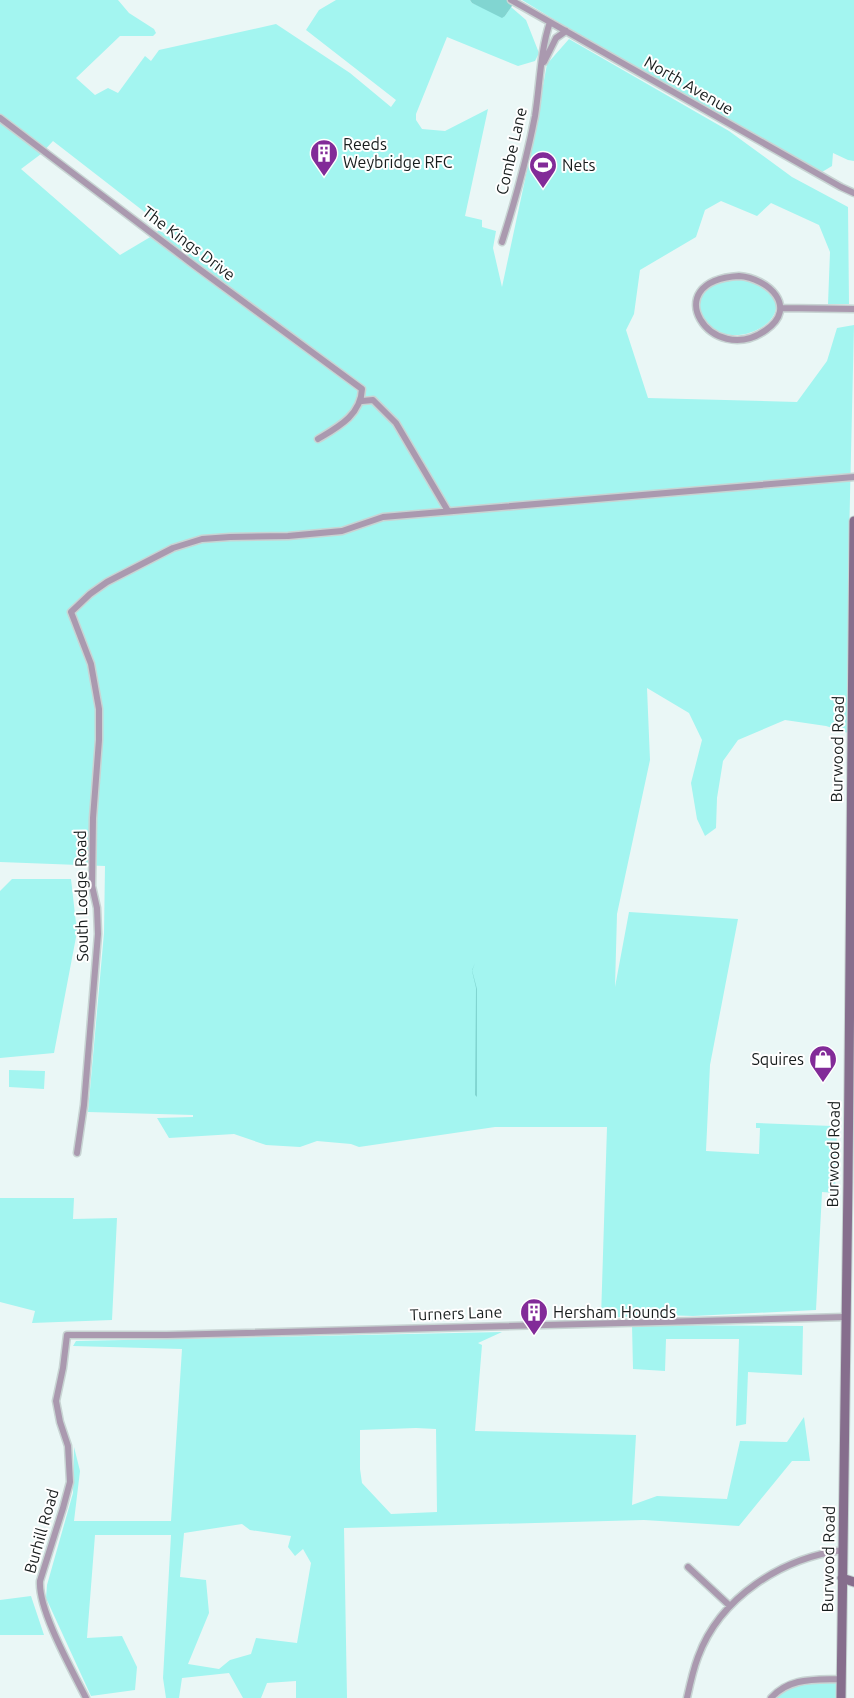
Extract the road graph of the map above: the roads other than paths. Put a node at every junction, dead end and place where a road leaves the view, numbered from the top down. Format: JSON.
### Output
{"nodes":[{"id":1,"x":511,"y":0,"type":"edge"},
{"id":2,"x":550,"y":22,"type":"junction"},
{"id":3,"x":566,"y":31,"type":"junction"},
{"id":4,"x":542,"y":65,"type":"junction"},
{"id":5,"x":0,"y":118,"type":"edge"},
{"id":6,"x":854,"y":192,"type":"edge"},
{"id":7,"x":502,"y":242,"type":"dead end"},
{"id":8,"x":781,"y":308,"type":"junction"},
{"id":9,"x":854,"y":309,"type":"edge"},
{"id":10,"x":362,"y":389,"type":"junction"},
{"id":11,"x":373,"y":400,"type":"junction"},
{"id":12,"x":362,"y":401,"type":"junction"},
{"id":13,"x":318,"y":440,"type":"dead end"},
{"id":14,"x":854,"y":477,"type":"edge"},
{"id":15,"x":448,"y":511,"type":"junction"},
{"id":16,"x":854,"y":520,"type":"edge"},
{"id":17,"x":851,"y":1109,"type":"edge"},
{"id":18,"x":76,"y":1152,"type":"dead end"},
{"id":19,"x":846,"y":1317,"type":"junction"},
{"id":20,"x":67,"y":1335,"type":"joint"},
{"id":21,"x":849,"y":1388,"type":"edge"},
{"id":22,"x":843,"y":1550,"type":"junction"},
{"id":23,"x":688,"y":1567,"type":"dead end"},
{"id":24,"x":842,"y":1578,"type":"junction"},
{"id":25,"x":854,"y":1582,"type":"edge"},
{"id":26,"x":730,"y":1606,"type":"junction"},
{"id":27,"x":841,"y":1679,"type":"junction"},
{"id":28,"x":86,"y":1698,"type":"edge"},
{"id":29,"x":687,"y":1698,"type":"edge"},
{"id":30,"x":771,"y":1698,"type":"edge"},
{"id":31,"x":841,"y":1698,"type":"edge"}],
"edges":[{"from":1,"to":2,"type":"street","name":"North Avenue"},
{"from":2,"to":3,"type":"street","name":"North Avenue"},
{"from":2,"to":4,"type":"street","name":"Combe Lane"},
{"from":3,"to":4,"type":"street","name":"Combe Lane"},
{"from":3,"to":6,"type":"street","name":"North Avenue"},
{"from":4,"to":7,"type":"street","name":"Combe Lane"},
{"from":5,"to":10,"type":"street","name":"The Kings Drive"},
{"from":8,"to":8,"type":"street"},
{"from":8,"to":9,"type":"street"},
{"from":10,"to":11,"type":"street","name":"The Kings Drive"},
{"from":10,"to":12,"type":"street"},
{"from":11,"to":12,"type":"street"},
{"from":11,"to":15,"type":"street","name":"The Kings Drive"},
{"from":12,"to":13,"type":"street"},
{"from":14,"to":15,"type":"street"},
{"from":15,"to":18,"type":"street","name":"South Lodge Road"},
{"from":16,"to":17,"type":"street","name":"Burwood Road"},
{"from":17,"to":19,"type":"street","name":"Burwood Road"},
{"from":19,"to":20,"type":"street","name":"Turners Lane"},
{"from":19,"to":21,"type":"street","name":"Burwood Road"},
{"from":20,"to":28,"type":"street","name":"Burhill Road"},
{"from":21,"to":22,"type":"street","name":"Burwood Road"},
{"from":22,"to":24,"type":"street","name":"Burwood Road"},
{"from":22,"to":26,"type":"street"},
{"from":23,"to":26,"type":"street"},
{"from":24,"to":25,"type":"street"},
{"from":24,"to":27,"type":"street","name":"Burwood Road"},
{"from":26,"to":29,"type":"street"},
{"from":27,"to":30,"type":"street"},
{"from":27,"to":31,"type":"street","name":"Burwood Road"}]}
